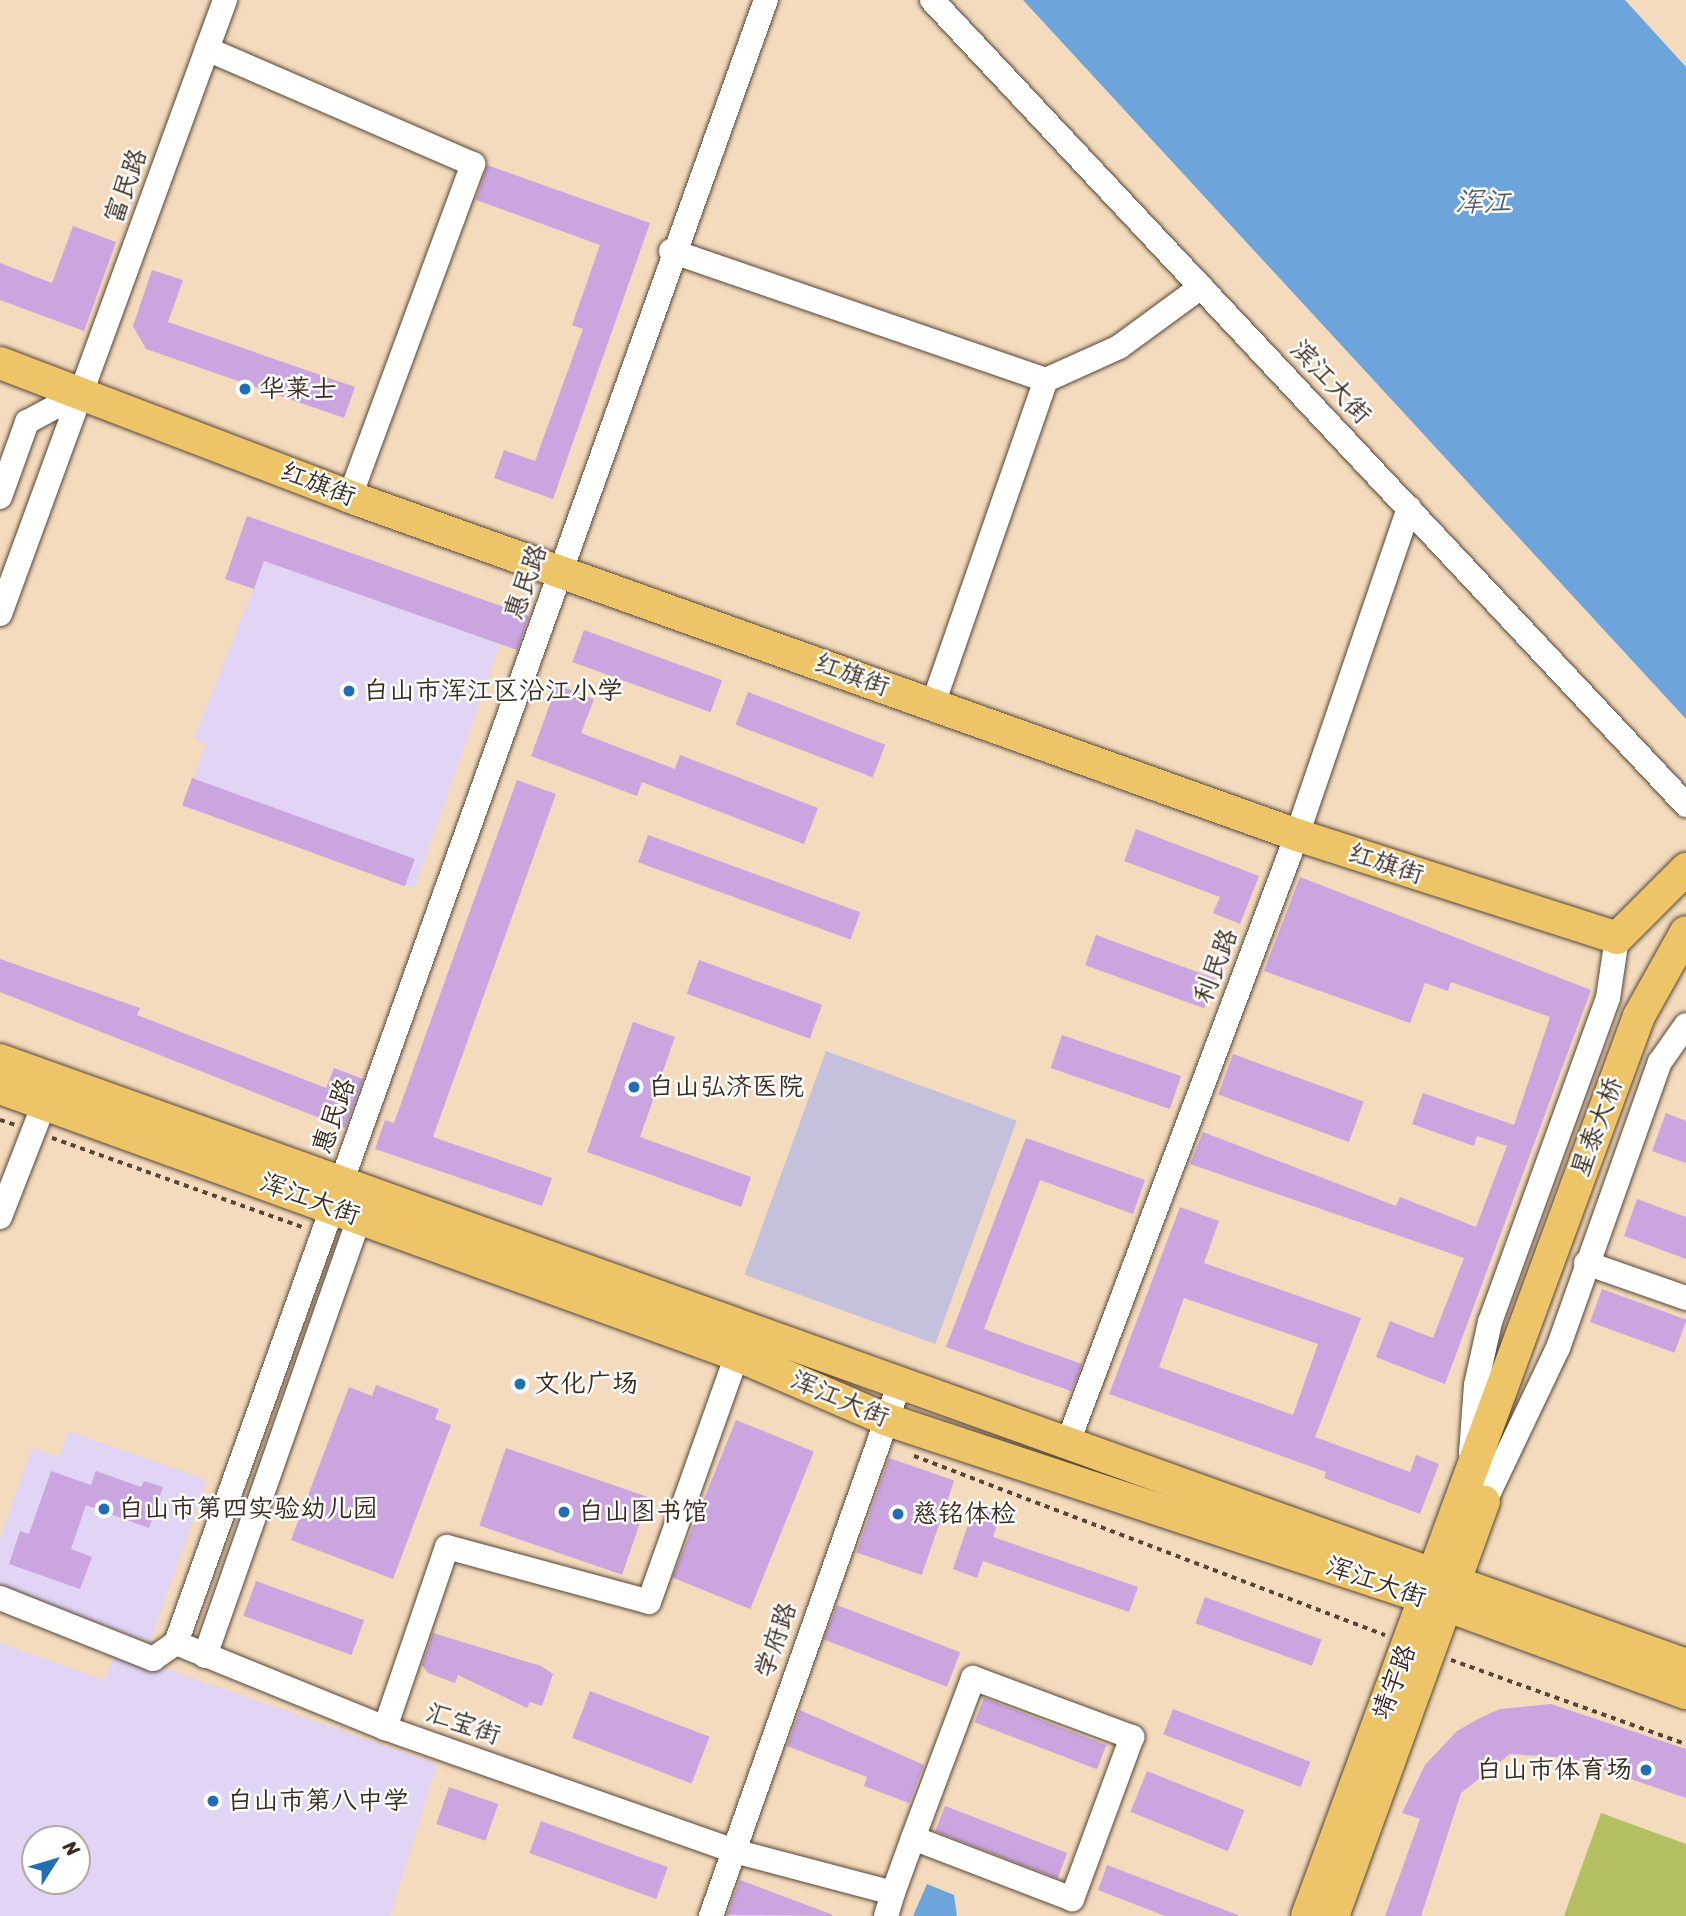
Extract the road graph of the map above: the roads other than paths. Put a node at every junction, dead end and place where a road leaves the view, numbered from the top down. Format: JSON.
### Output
{"nodes":[{"id":1,"x":225,"y":0,"type":"edge"},
{"id":2,"x":766,"y":0,"type":"edge"},
{"id":3,"x":932,"y":0,"type":"edge"},
{"id":4,"x":207,"y":49,"type":"junction"},
{"id":5,"x":671,"y":251,"type":"junction"},
{"id":6,"x":1201,"y":287,"type":"junction"},
{"id":7,"x":0,"y":363,"type":"edge"},
{"id":8,"x":1046,"y":380,"type":"junction"},
{"id":9,"x":83,"y":392,"type":"junction"},
{"id":10,"x":0,"y":497,"type":"edge"},
{"id":11,"x":350,"y":497,"type":"junction"},
{"id":12,"x":1409,"y":508,"type":"junction"},
{"id":13,"x":562,"y":571,"type":"junction"},
{"id":14,"x":0,"y":614,"type":"edge"},
{"id":15,"x":933,"y":704,"type":"junction"},
{"id":16,"x":1686,"y":805,"type":"edge"},
{"id":17,"x":1297,"y":835,"type":"junction"},
{"id":18,"x":1686,"y":869,"type":"edge"},
{"id":19,"x":1686,"y":932,"type":"edge"},
{"id":20,"x":1617,"y":938,"type":"junction"},
{"id":21,"x":1686,"y":968,"type":"edge"},
{"id":22,"x":1686,"y":1025,"type":"edge"},
{"id":23,"x":0,"y":1060,"type":"edge"},
{"id":24,"x":0,"y":1088,"type":"edge"},
{"id":25,"x":50,"y":1090,"type":"junction"},
{"id":26,"x":345,"y":1204,"type":"junction"},
{"id":27,"x":0,"y":1217,"type":"edge"},
{"id":28,"x":1586,"y":1263,"type":"junction"},
{"id":29,"x":1686,"y":1298,"type":"edge"},
{"id":30,"x":1531,"y":1331,"type":"junction"},
{"id":31,"x":737,"y":1355,"type":"junction"},
{"id":32,"x":899,"y":1385,"type":"junction"},
{"id":33,"x":885,"y":1419,"type":"junction"},
{"id":34,"x":1068,"y":1442,"type":"junction"},
{"id":35,"x":1476,"y":1496,"type":"junction"},
{"id":36,"x":1441,"y":1591,"type":"junction"},
{"id":37,"x":0,"y":1598,"type":"edge"},
{"id":38,"x":176,"y":1643,"type":"junction"},
{"id":39,"x":205,"y":1656,"type":"junction"},
{"id":40,"x":1686,"y":1665,"type":"edge"},
{"id":41,"x":1686,"y":1693,"type":"edge"},
{"id":42,"x":385,"y":1728,"type":"junction"},
{"id":43,"x":913,"y":1838,"type":"junction"},
{"id":44,"x":734,"y":1851,"type":"junction"},
{"id":45,"x":890,"y":1905,"type":"edge"},
{"id":46,"x":1072,"y":1908,"type":"edge"},
{"id":47,"x":711,"y":1916,"type":"edge"},
{"id":48,"x":1307,"y":1916,"type":"edge"},
{"id":49,"x":1332,"y":1916,"type":"edge"}],
"edges":[{"from":1,"to":4,"type":"street","name":"富民路"},
{"from":2,"to":5,"type":"street","name":"惠民路"},
{"from":3,"to":6,"type":"street","name":"滨江大街"},
{"from":4,"to":9,"type":"street","name":"富民路"},
{"from":4,"to":11,"type":"street"},
{"from":5,"to":8,"type":"street"},
{"from":5,"to":13,"type":"street","name":"惠民路"},
{"from":6,"to":8,"type":"street"},
{"from":6,"to":12,"type":"street","name":"滨江大街"},
{"from":7,"to":9,"type":"main road","name":"红旗街"},
{"from":8,"to":15,"type":"street"},
{"from":9,"to":10,"type":"street"},
{"from":9,"to":11,"type":"main road","name":"红旗街"},
{"from":9,"to":14,"type":"street","name":"富民路"},
{"from":11,"to":13,"type":"main road","name":"红旗街"},
{"from":12,"to":16,"type":"street","name":"滨江大街"},
{"from":12,"to":17,"type":"street","name":"利民路"},
{"from":13,"to":15,"type":"main road","name":"红旗街"},
{"from":13,"to":26,"type":"street","name":"惠民路"},
{"from":15,"to":17,"type":"main road","name":"红旗街"},
{"from":17,"to":20,"type":"main road","name":"红旗街"},
{"from":17,"to":34,"type":"street","name":"利民路"},
{"from":18,"to":20,"type":"main road"},
{"from":19,"to":30,"type":"main road","name":"星泰大桥"},
{"from":20,"to":35,"type":"street"},
{"from":21,"to":30,"type":"main road","name":"星泰大桥"},
{"from":22,"to":28,"type":"street"},
{"from":23,"to":25,"type":"main road","name":"浑江大街"},
{"from":24,"to":25,"type":"main road","name":"浑江大街"},
{"from":25,"to":26,"type":"main road","name":"浑江大街"},
{"from":25,"to":27,"type":"street"},
{"from":26,"to":31,"type":"main road","name":"浑江大街"},
{"from":26,"to":32,"type":"main road","name":"浑江大街"},
{"from":26,"to":38,"type":"street","name":"惠民路"},
{"from":26,"to":39,"type":"street","name":"惠民路"},
{"from":28,"to":29,"type":"street"},
{"from":28,"to":35,"type":"street"},
{"from":30,"to":35,"type":"main road","name":"靖宇路"},
{"from":31,"to":33,"type":"main road","name":"浑江大街"},
{"from":31,"to":42,"type":"street"},
{"from":32,"to":33,"type":"street","name":"学府路"},
{"from":32,"to":34,"type":"main road","name":"浑江大街"},
{"from":33,"to":36,"type":"main road","name":"浑江大街"},
{"from":33,"to":44,"type":"street","name":"学府路"},
{"from":34,"to":36,"type":"main road","name":"浑江大街"},
{"from":35,"to":36,"type":"main road","name":"靖宇路"},
{"from":36,"to":40,"type":"main road","name":"浑江大街"},
{"from":36,"to":41,"type":"main road","name":"浑江大街"},
{"from":36,"to":48,"type":"main road","name":"靖宇路"},
{"from":36,"to":49,"type":"main road","name":"靖宇路"},
{"from":37,"to":38,"type":"street"},
{"from":38,"to":39,"type":"street","name":"汇宝街"},
{"from":39,"to":42,"type":"street","name":"汇宝街"},
{"from":42,"to":44,"type":"street","name":"汇宝街"},
{"from":43,"to":45,"type":"street"},
{"from":43,"to":46,"type":"street"},
{"from":43,"to":46,"type":"street"},
{"from":44,"to":45,"type":"street","name":"汇宝街"},
{"from":44,"to":47,"type":"street","name":"学府路"}]}
